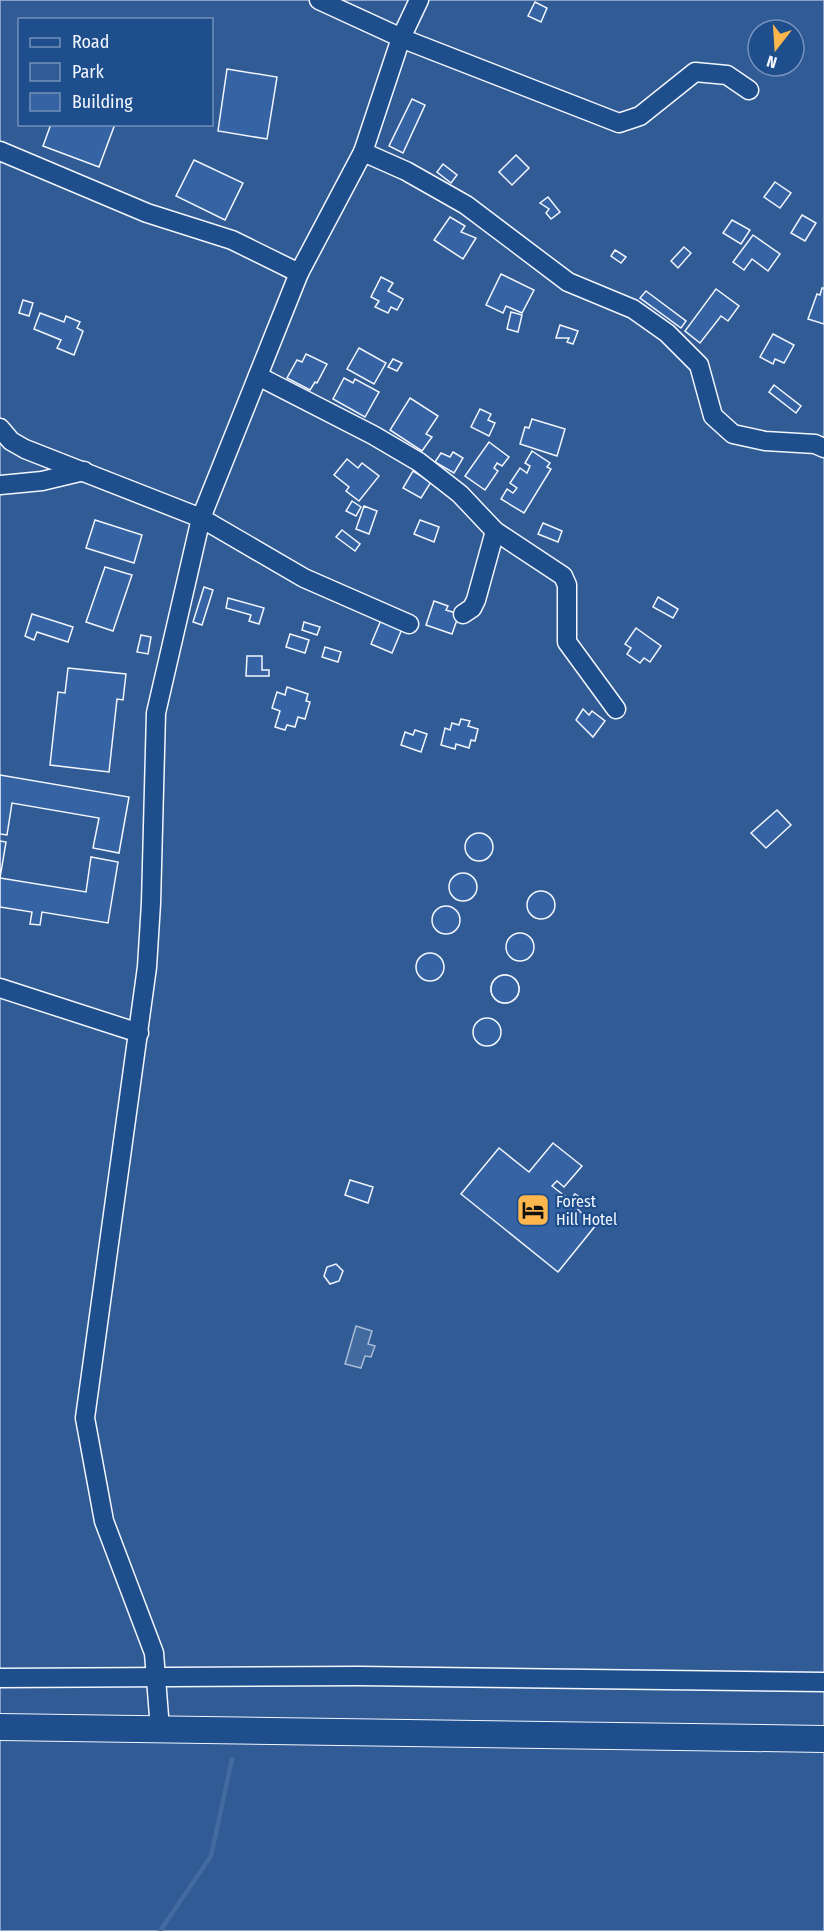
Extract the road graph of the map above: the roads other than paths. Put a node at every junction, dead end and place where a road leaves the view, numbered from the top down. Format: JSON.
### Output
{"nodes":[{"id":1,"x":319,"y":0,"type":"edge"},
{"id":2,"x":419,"y":0,"type":"edge"},
{"id":3,"x":401,"y":38,"type":"junction"},
{"id":4,"x":749,"y":90,"type":"dead end"},
{"id":5,"x":0,"y":151,"type":"edge"},
{"id":6,"x":363,"y":152,"type":"junction"},
{"id":7,"x":299,"y":273,"type":"junction"},
{"id":8,"x":258,"y":376,"type":"junction"},
{"id":9,"x":0,"y":428,"type":"edge"},
{"id":10,"x":824,"y":448,"type":"edge"},
{"id":11,"x":84,"y":471,"type":"junction"},
{"id":12,"x":0,"y":485,"type":"edge"},
{"id":13,"x":201,"y":518,"type":"junction"},
{"id":14,"x":495,"y":531,"type":"junction"},
{"id":15,"x":463,"y":614,"type":"dead end"},
{"id":16,"x":409,"y":624,"type":"dead end"},
{"id":17,"x":616,"y":709,"type":"dead end"},
{"id":18,"x":0,"y":988,"type":"edge"},
{"id":19,"x":139,"y":1033,"type":"junction"},
{"id":20,"x":157,"y":1677,"type":"junction"},
{"id":21,"x":0,"y":1678,"type":"edge"},
{"id":22,"x":824,"y":1682,"type":"edge"},
{"id":23,"x":0,"y":1727,"type":"edge"},
{"id":24,"x":160,"y":1729,"type":"junction"},
{"id":25,"x":824,"y":1739,"type":"edge"}],
"edges":[{"from":1,"to":3,"type":"street"},
{"from":2,"to":3,"type":"street"},
{"from":3,"to":4,"type":"street"},
{"from":3,"to":6,"type":"street"},
{"from":5,"to":7,"type":"street"},
{"from":6,"to":7,"type":"street"},
{"from":6,"to":10,"type":"street"},
{"from":7,"to":8,"type":"street"},
{"from":8,"to":13,"type":"street"},
{"from":8,"to":14,"type":"street"},
{"from":9,"to":11,"type":"street"},
{"from":11,"to":12,"type":"street"},
{"from":11,"to":13,"type":"street"},
{"from":13,"to":16,"type":"street"},
{"from":13,"to":19,"type":"street"},
{"from":14,"to":15,"type":"street"},
{"from":14,"to":17,"type":"street"},
{"from":18,"to":19,"type":"street"},
{"from":19,"to":20,"type":"street"},
{"from":20,"to":21,"type":"street"},
{"from":20,"to":22,"type":"street"},
{"from":20,"to":24,"type":"street"},
{"from":23,"to":24,"type":"highway"},
{"from":24,"to":25,"type":"highway"}]}
